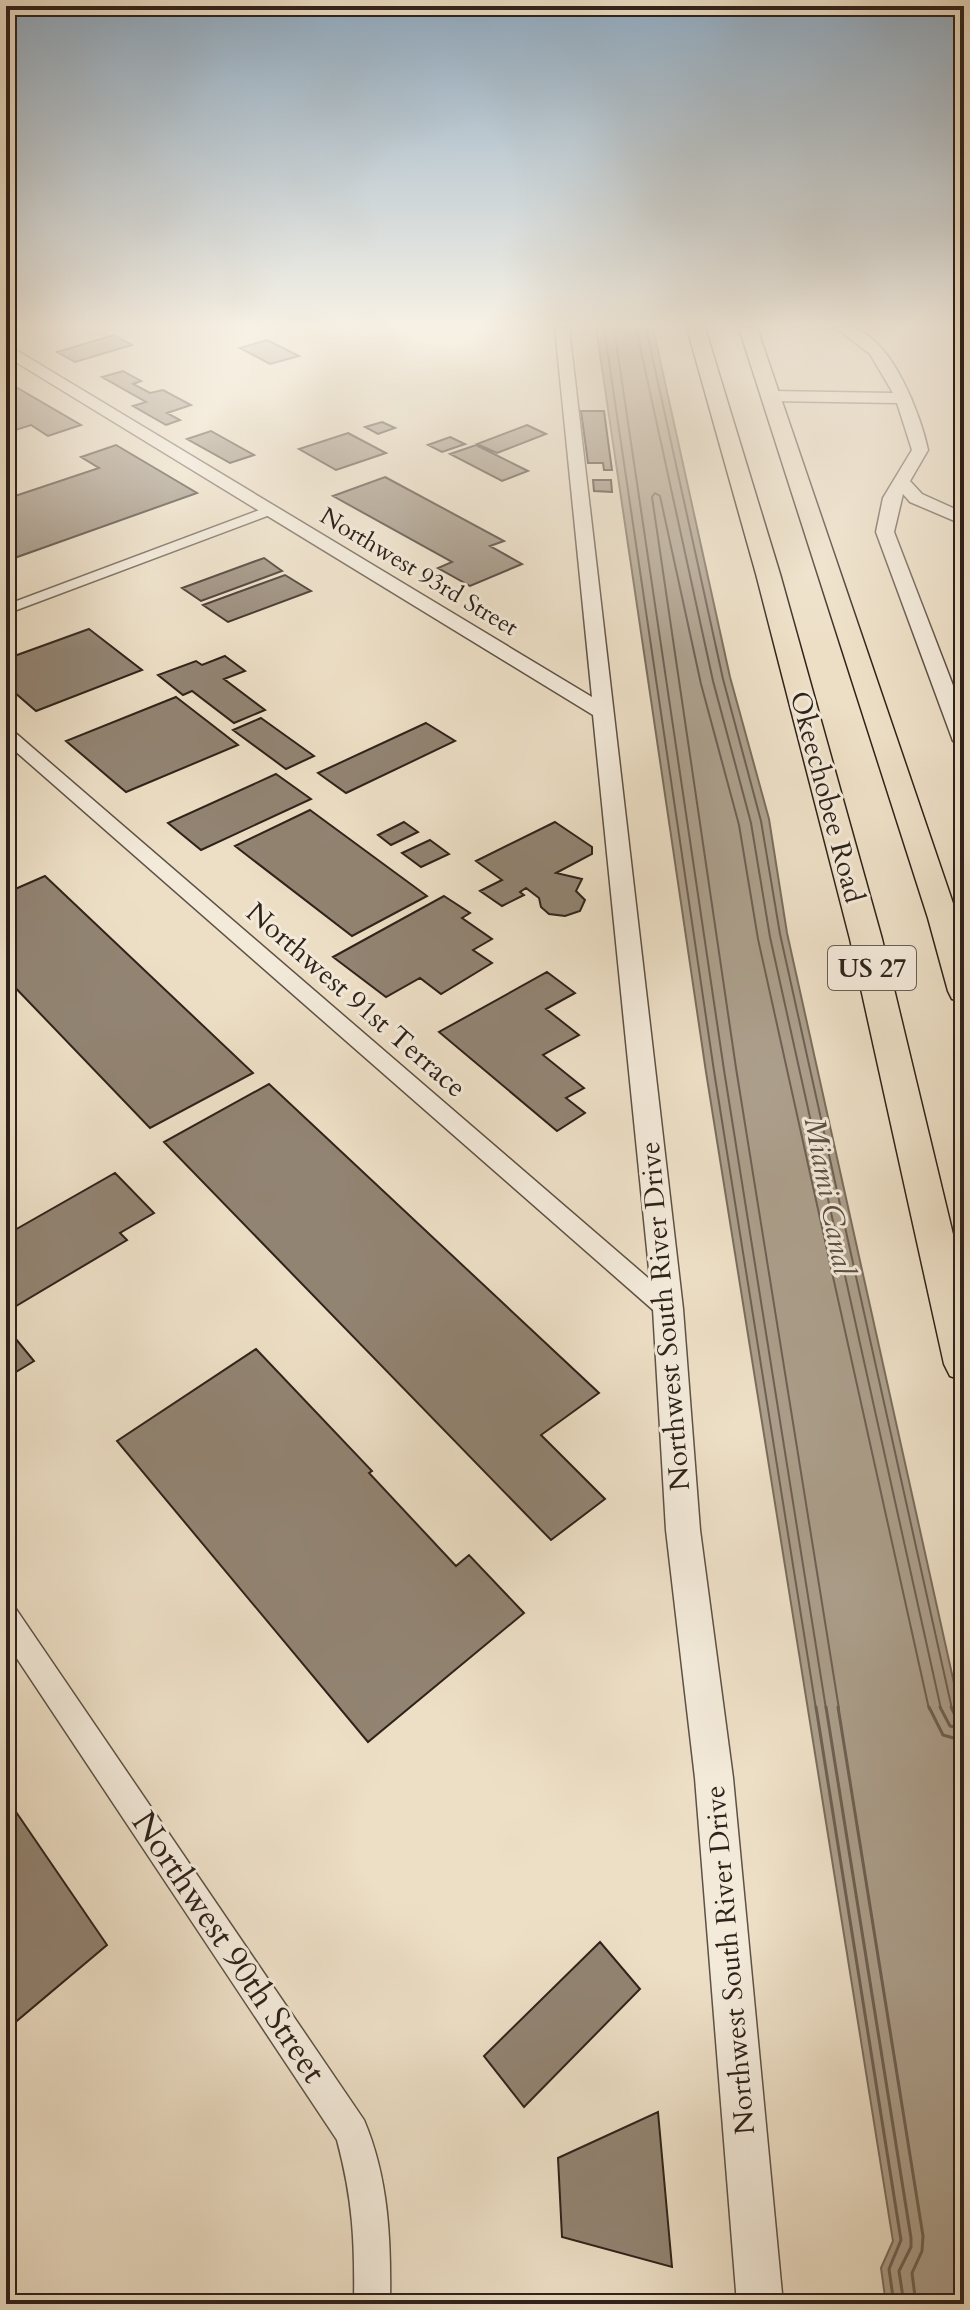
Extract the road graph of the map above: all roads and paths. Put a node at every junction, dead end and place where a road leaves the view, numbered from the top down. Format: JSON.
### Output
{"nodes":[{"id":1,"x":148,"y":436,"type":"edge"},
{"id":2,"x":573,"y":436,"type":"edge"},
{"id":3,"x":726,"y":436,"type":"edge"},
{"id":4,"x":757,"y":436,"type":"edge"},
{"id":5,"x":766,"y":436,"type":"edge"},
{"id":6,"x":918,"y":436,"type":"edge"},
{"id":7,"x":902,"y":482,"type":"junction"},
{"id":8,"x":270,"y":510,"type":"junction"},
{"id":9,"x":957,"y":517,"type":"edge"},
{"id":10,"x":886,"y":519,"type":"junction"},
{"id":11,"x":768,"y":574,"type":"junction"},
{"id":12,"x":6,"y":610,"type":"edge"},
{"id":13,"x":601,"y":711,"type":"junction"},
{"id":14,"x":6,"y":734,"type":"edge"},
{"id":15,"x":964,"y":741,"type":"edge"},
{"id":16,"x":964,"y":991,"type":"edge"},
{"id":17,"x":668,"y":1309,"type":"junction"},
{"id":18,"x":964,"y":1364,"type":"edge"},
{"id":19,"x":6,"y":1618,"type":"edge"},
{"id":20,"x":372,"y":2304,"type":"edge"},
{"id":21,"x":760,"y":2304,"type":"edge"}],
"edges":[{"from":1,"to":8,"type":"street","name":"Northwest 93rd Street"},
{"from":2,"to":13,"type":"street","name":"Northwest South River Drive"},
{"from":3,"to":11,"type":"highway","name":"Okeechobee Road","number":"US 27"},
{"from":4,"to":11,"type":"highway"},
{"from":5,"to":16,"type":"highway","number":"US 27"},
{"from":6,"to":7,"type":"street"},
{"from":7,"to":9,"type":"street"},
{"from":7,"to":10,"type":"street"},
{"from":8,"to":12,"type":"street"},
{"from":8,"to":13,"type":"street","name":"Northwest 93rd Street"},
{"from":9,"to":10,"type":"street"},
{"from":10,"to":15,"type":"street"},
{"from":11,"to":18,"type":"highway","name":"Okeechobee Road","number":"US 27"},
{"from":13,"to":17,"type":"street","name":"Northwest South River Drive"},
{"from":14,"to":17,"type":"street","name":"Northwest 91st Terrace"},
{"from":17,"to":21,"type":"street","name":"Northwest South River Drive"},
{"from":19,"to":20,"type":"street","name":"Northwest 90th Street"}]}
